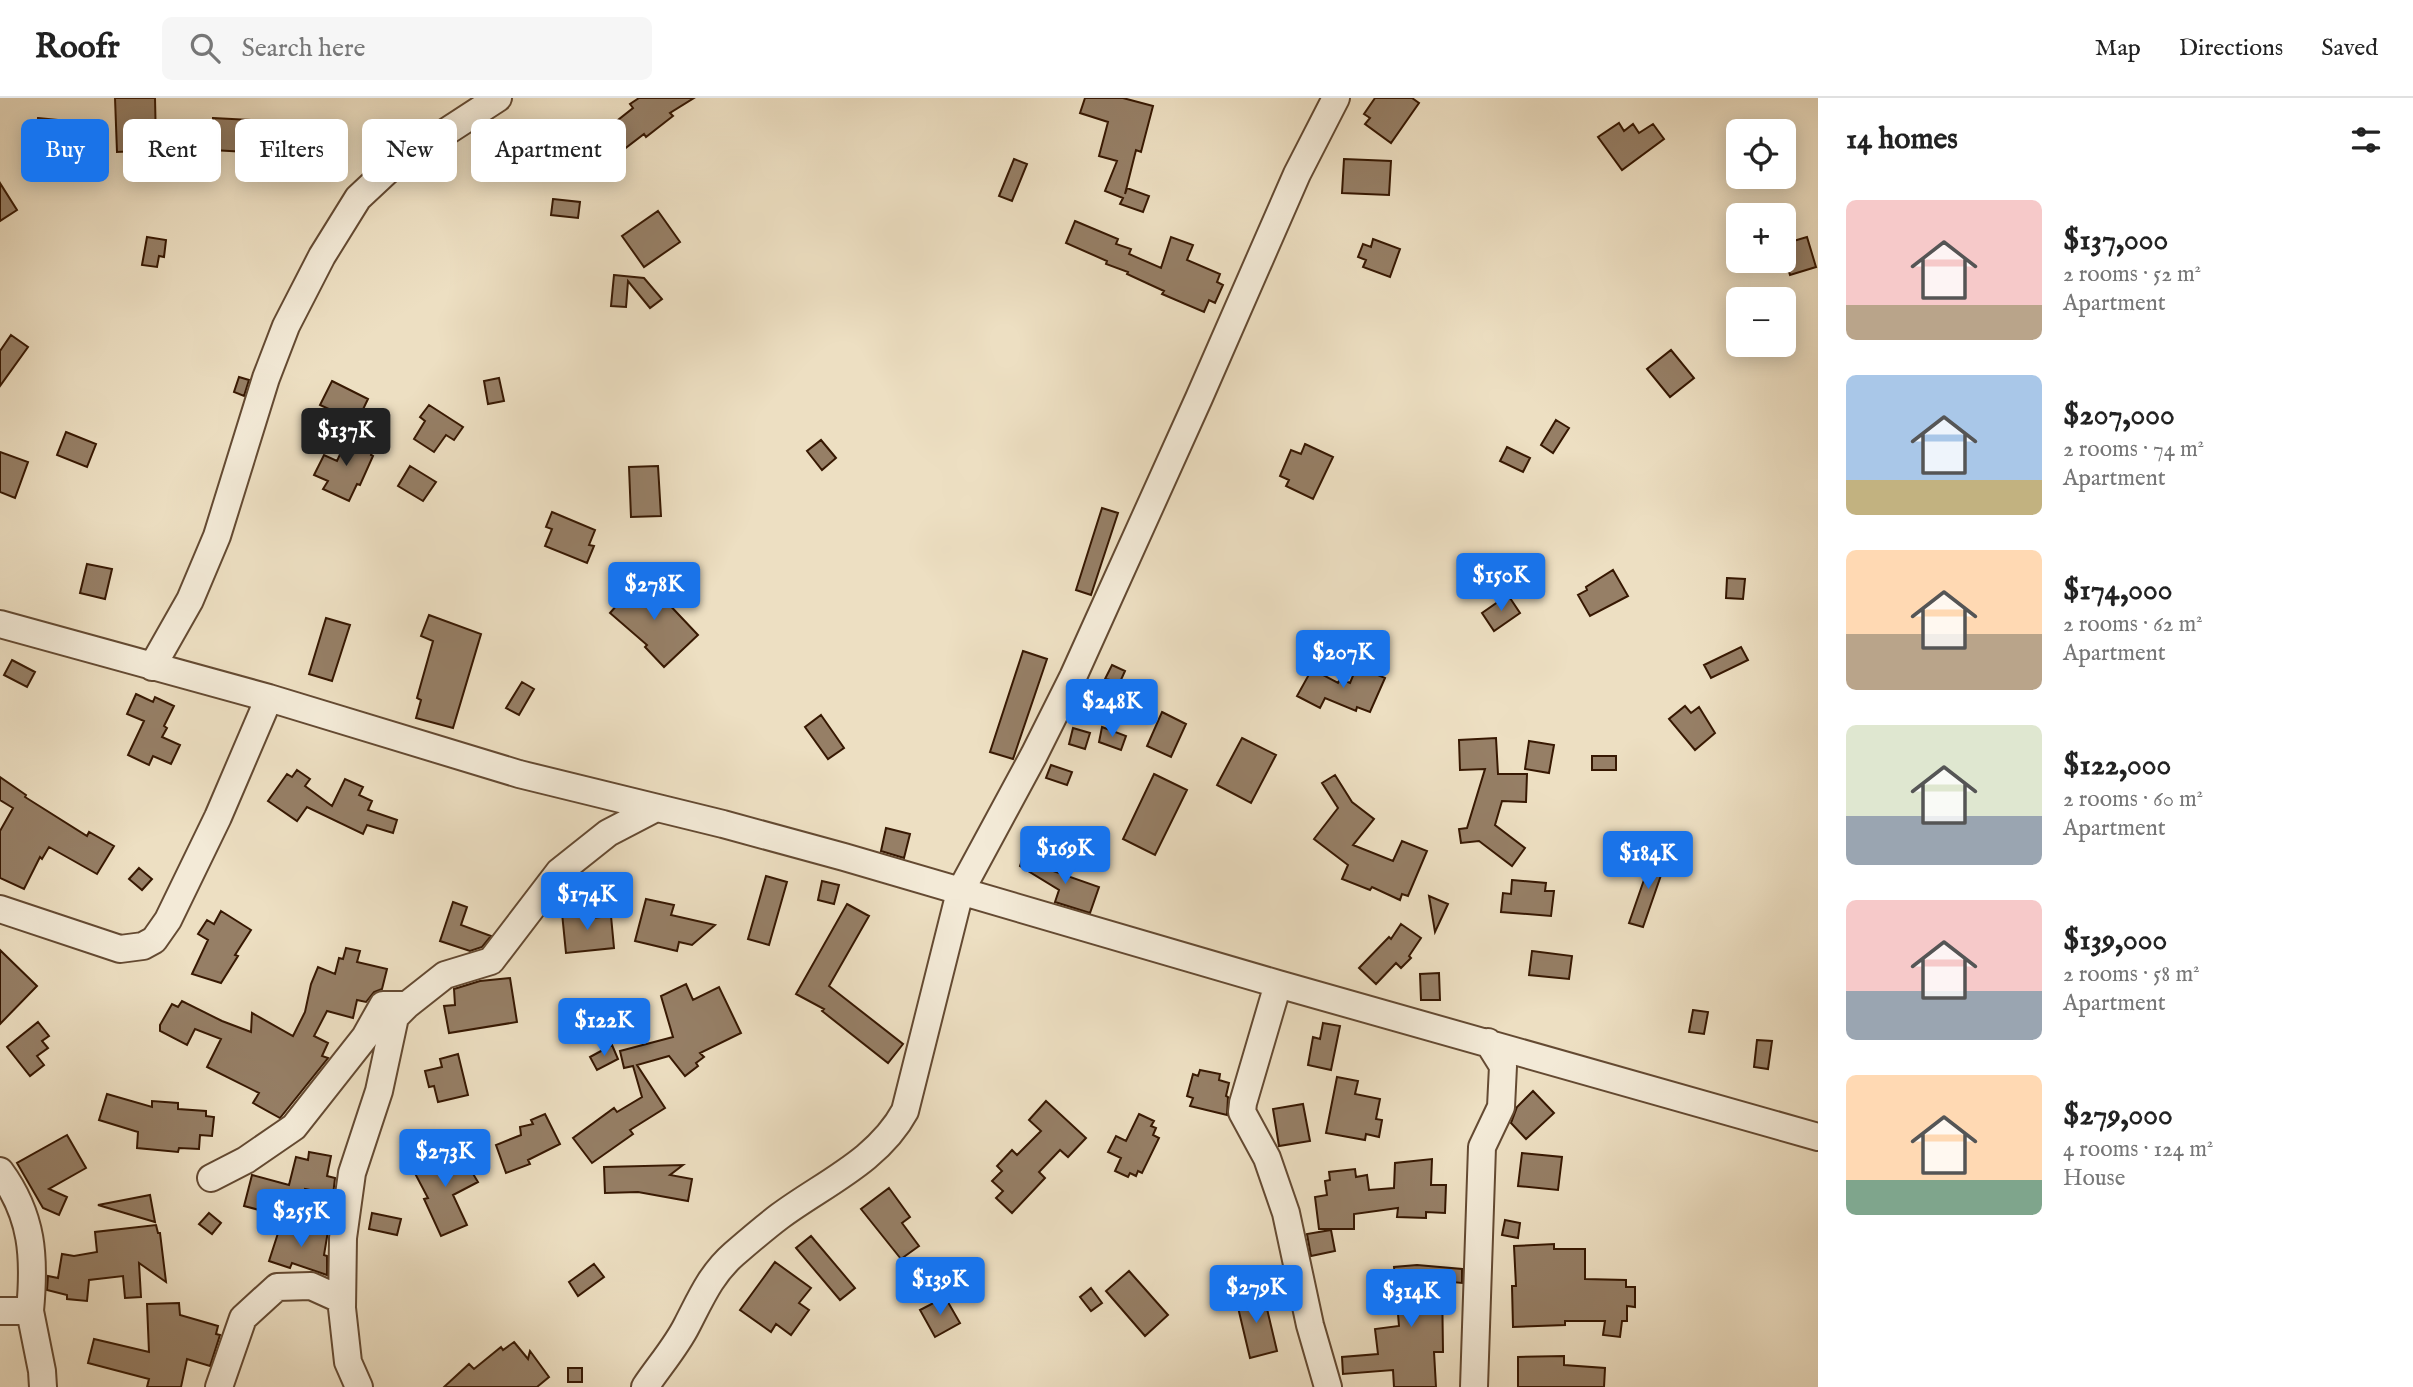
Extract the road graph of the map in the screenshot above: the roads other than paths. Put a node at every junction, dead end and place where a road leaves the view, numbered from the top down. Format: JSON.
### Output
{"nodes":[{"id":1,"x":498,"y":98,"type":"edge"},
{"id":2,"x":1336,"y":98,"type":"edge"},
{"id":3,"x":0,"y":624,"type":"edge"},
{"id":4,"x":152,"y":667,"type":"junction"},
{"id":5,"x":269,"y":698,"type":"junction"},
{"id":6,"x":656,"y":808,"type":"junction"},
{"id":7,"x":960,"y":891,"type":"junction"},
{"id":8,"x":0,"y":909,"type":"edge"},
{"id":9,"x":1278,"y":984,"type":"junction"},
{"id":10,"x":407,"y":1005,"type":"junction"},
{"id":11,"x":1488,"y":1042,"type":"junction"},
{"id":12,"x":1818,"y":1137,"type":"edge"},
{"id":13,"x":0,"y":1171,"type":"edge"},
{"id":14,"x":211,"y":1178,"type":"dead end"},
{"id":15,"x":342,"y":1300,"type":"junction"},
{"id":16,"x":0,"y":1311,"type":"edge"},
{"id":17,"x":30,"y":1311,"type":"junction"},
{"id":18,"x":43,"y":1387,"type":"edge"},
{"id":19,"x":219,"y":1387,"type":"edge"},
{"id":20,"x":359,"y":1387,"type":"edge"},
{"id":21,"x":645,"y":1387,"type":"edge"},
{"id":22,"x":1328,"y":1387,"type":"edge"},
{"id":23,"x":1474,"y":1387,"type":"edge"}],
"edges":[{"from":1,"to":4,"type":"street"},
{"from":2,"to":7,"type":"street"},
{"from":3,"to":4,"type":"street"},
{"from":4,"to":5,"type":"street"},
{"from":5,"to":6,"type":"street"},
{"from":5,"to":8,"type":"street"},
{"from":6,"to":7,"type":"street"},
{"from":6,"to":10,"type":"street"},
{"from":7,"to":9,"type":"street"},
{"from":7,"to":21,"type":"street"},
{"from":9,"to":11,"type":"street"},
{"from":9,"to":22,"type":"street"},
{"from":10,"to":14,"type":"street"},
{"from":10,"to":15,"type":"street"},
{"from":11,"to":12,"type":"street"},
{"from":11,"to":23,"type":"street"},
{"from":13,"to":17,"type":"street"},
{"from":15,"to":19,"type":"street"},
{"from":15,"to":20,"type":"street"},
{"from":16,"to":17,"type":"street"},
{"from":17,"to":18,"type":"street"}]}
